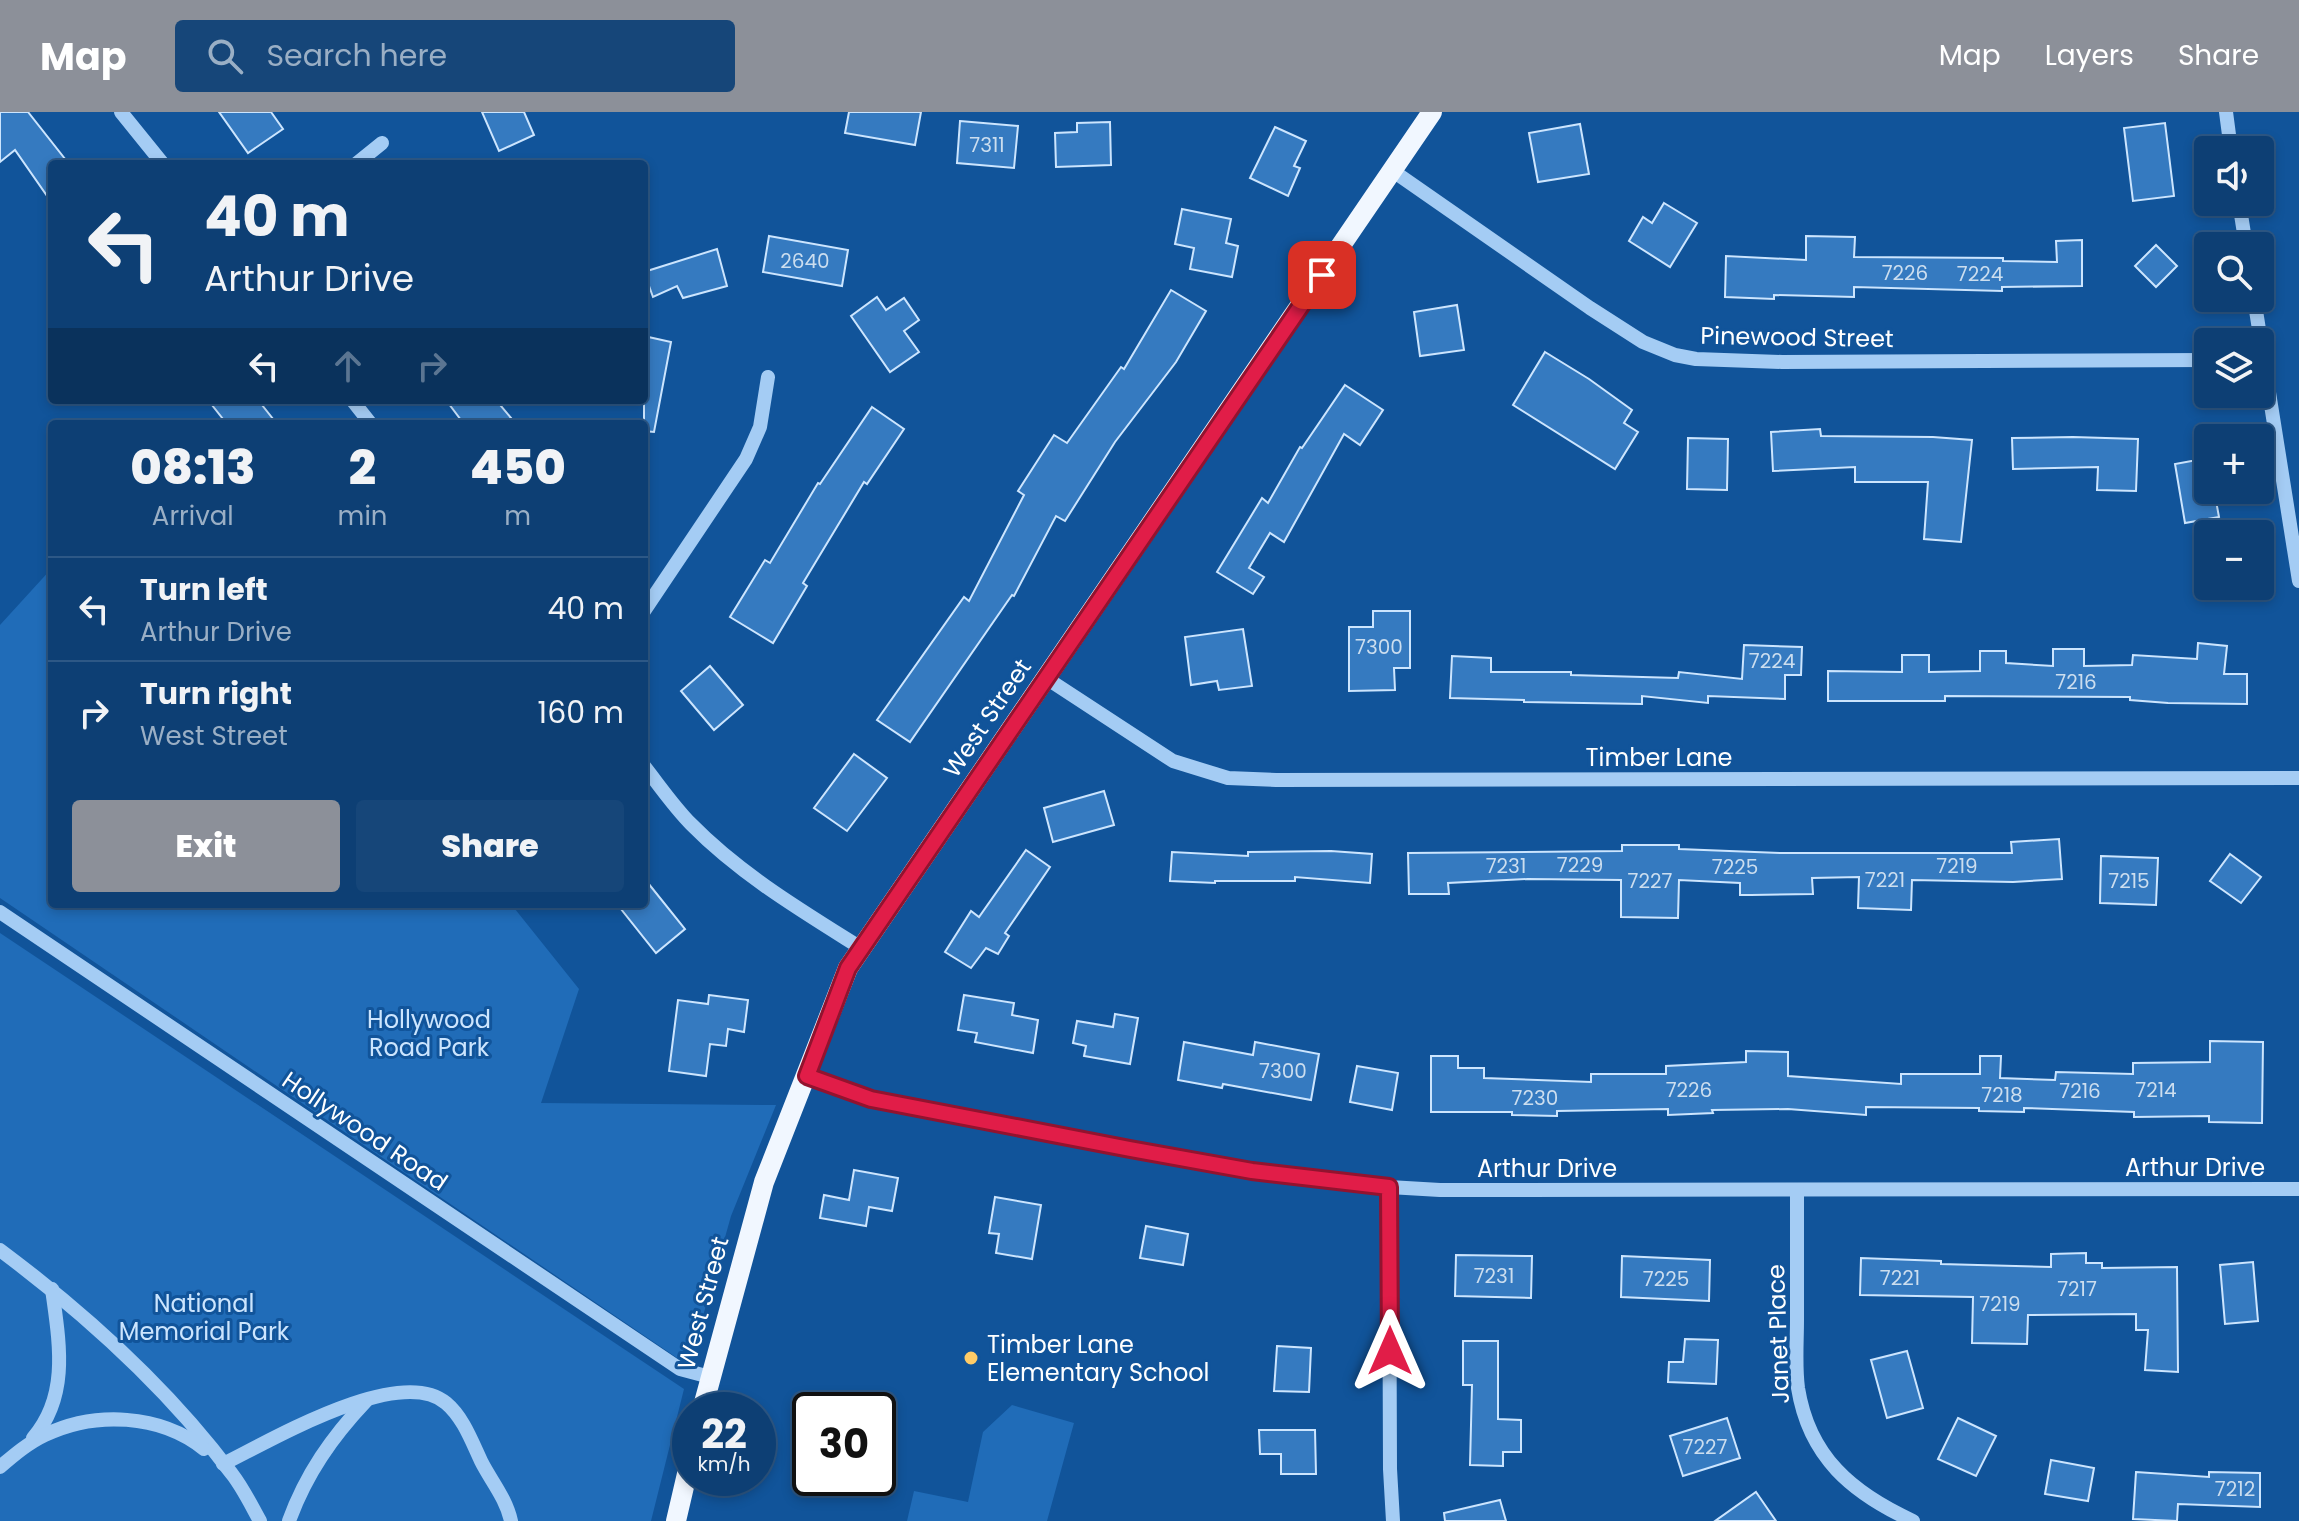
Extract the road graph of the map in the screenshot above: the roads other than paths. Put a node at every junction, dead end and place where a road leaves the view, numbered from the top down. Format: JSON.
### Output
{"nodes":[{"id":1,"x":121,"y":112,"type":"edge"},
{"id":2,"x":1432,"y":112,"type":"edge"},
{"id":3,"x":2226,"y":112,"type":"edge"},
{"id":4,"x":2229,"y":136,"type":"edge"},
{"id":5,"x":382,"y":143,"type":"dead end"},
{"id":6,"x":160,"y":160,"type":"edge"},
{"id":7,"x":361,"y":160,"type":"edge"},
{"id":8,"x":1393,"y":171,"type":"junction"},
{"id":9,"x":2194,"y":360,"type":"edge"},
{"id":10,"x":768,"y":377,"type":"dead end"},
{"id":11,"x":355,"y":404,"type":"edge"},
{"id":12,"x":2270,"y":408,"type":"edge"},
{"id":13,"x":368,"y":420,"type":"edge"},
{"id":14,"x":2299,"y":581,"type":"edge"},
{"id":15,"x":648,"y":605,"type":"edge"},
{"id":16,"x":1046,"y":678,"type":"junction"},
{"id":17,"x":648,"y":771,"type":"edge"},
{"id":18,"x":2299,"y":778,"type":"edge"},
{"id":19,"x":0,"y":912,"type":"edge"},
{"id":20,"x":861,"y":948,"type":"junction"},
{"id":21,"x":807,"y":1076,"type":"junction"},
{"id":22,"x":1389,"y":1187,"type":"junction"},
{"id":23,"x":2299,"y":1189,"type":"edge"},
{"id":24,"x":1797,"y":1190,"type":"junction"},
{"id":25,"x":0,"y":1250,"type":"edge"},
{"id":26,"x":52,"y":1289,"type":"junction"},
{"id":27,"x":710,"y":1377,"type":"junction"},
{"id":28,"x":706,"y":1392,"type":"edge"},
{"id":29,"x":369,"y":1398,"type":"junction"},
{"id":30,"x":27,"y":1444,"type":"junction"},
{"id":31,"x":223,"y":1464,"type":"junction"},
{"id":32,"x":0,"y":1467,"type":"edge"},
{"id":33,"x":682,"y":1496,"type":"edge"},
{"id":34,"x":260,"y":1521,"type":"edge"},
{"id":35,"x":289,"y":1521,"type":"edge"},
{"id":36,"x":511,"y":1521,"type":"edge"},
{"id":37,"x":676,"y":1521,"type":"edge"},
{"id":38,"x":1393,"y":1521,"type":"edge"},
{"id":39,"x":1913,"y":1521,"type":"edge"}],
"edges":[{"from":1,"to":6,"type":"street"},
{"from":2,"to":8,"type":"main road","name":"West Street"},
{"from":3,"to":4,"type":"street"},
{"from":5,"to":7,"type":"street"},
{"from":8,"to":9,"type":"street","name":"Pinewood Street"},
{"from":8,"to":16,"type":"main road","name":"West Street"},
{"from":10,"to":15,"type":"street"},
{"from":11,"to":13,"type":"street"},
{"from":12,"to":14,"type":"street"},
{"from":16,"to":18,"type":"street","name":"Timber Lane"},
{"from":16,"to":20,"type":"main road","name":"West Street"},
{"from":17,"to":20,"type":"street"},
{"from":19,"to":27,"type":"street","name":"Hollywood Road"},
{"from":20,"to":21,"type":"main road","name":"West Street"},
{"from":21,"to":22,"type":"street","name":"Arthur Drive"},
{"from":21,"to":27,"type":"main road","name":"West Street"},
{"from":22,"to":24,"type":"street","name":"Arthur Drive"},
{"from":22,"to":38,"type":"street"},
{"from":23,"to":24,"type":"street","name":"Arthur Drive"},
{"from":24,"to":39,"type":"street","name":"Janet Place"},
{"from":25,"to":26,"type":"street"},
{"from":26,"to":30,"type":"street"},
{"from":26,"to":31,"type":"street"},
{"from":27,"to":28,"type":"main road","name":"West Street"},
{"from":29,"to":31,"type":"street"},
{"from":29,"to":35,"type":"street"},
{"from":29,"to":36,"type":"street"},
{"from":30,"to":31,"type":"street"},
{"from":30,"to":32,"type":"street"},
{"from":31,"to":34,"type":"street"},
{"from":33,"to":37,"type":"main road"}]}
